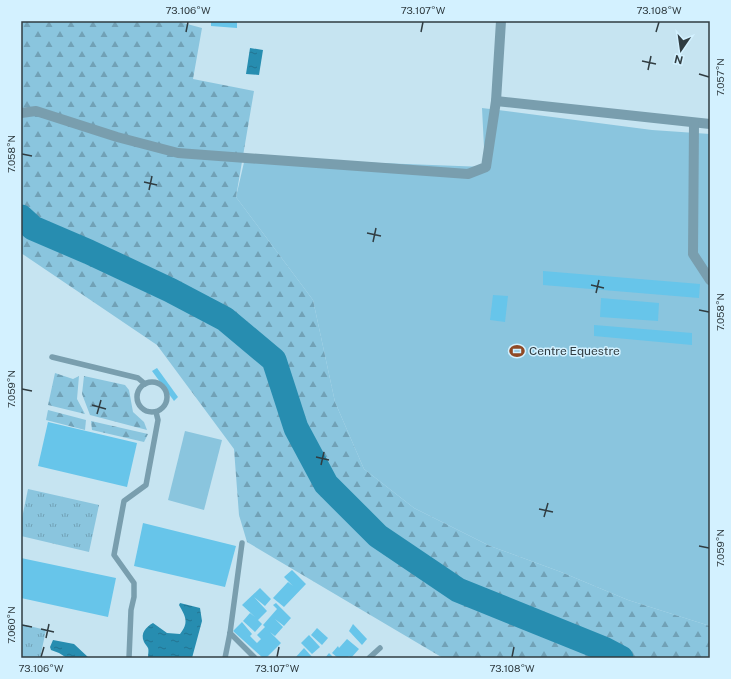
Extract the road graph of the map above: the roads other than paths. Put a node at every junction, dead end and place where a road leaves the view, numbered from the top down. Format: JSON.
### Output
{"nodes":[{"id":1,"x":501,"y":21,"type":"edge"},
{"id":2,"x":496,"y":101,"type":"junction"},
{"id":3,"x":21,"y":113,"type":"edge"},
{"id":4,"x":694,"y":123,"type":"junction"},
{"id":5,"x":710,"y":124,"type":"edge"},
{"id":6,"x":710,"y":280,"type":"edge"},
{"id":7,"x":52,"y":357,"type":"dead end"},
{"id":8,"x":145,"y":384,"type":"junction"},
{"id":9,"x":156,"y":412,"type":"junction"},
{"id":10,"x":242,"y":543,"type":"dead end"},
{"id":11,"x":230,"y":633,"type":"junction"},
{"id":12,"x":380,"y":648,"type":"dead end"},
{"id":13,"x":129,"y":658,"type":"edge"},
{"id":14,"x":225,"y":658,"type":"edge"},
{"id":15,"x":255,"y":658,"type":"edge"},
{"id":16,"x":369,"y":658,"type":"edge"}],
"edges":[{"from":1,"to":2,"type":"street"},
{"from":2,"to":3,"type":"street"},
{"from":2,"to":4,"type":"street"},
{"from":4,"to":5,"type":"street"},
{"from":4,"to":6,"type":"street"},
{"from":7,"to":8,"type":"lane"},
{"from":8,"to":9,"type":"lane"},
{"from":8,"to":9,"type":"lane"},
{"from":9,"to":13,"type":"lane"},
{"from":10,"to":11,"type":"lane"},
{"from":11,"to":14,"type":"lane"},
{"from":11,"to":15,"type":"lane"},
{"from":12,"to":16,"type":"lane"}]}
